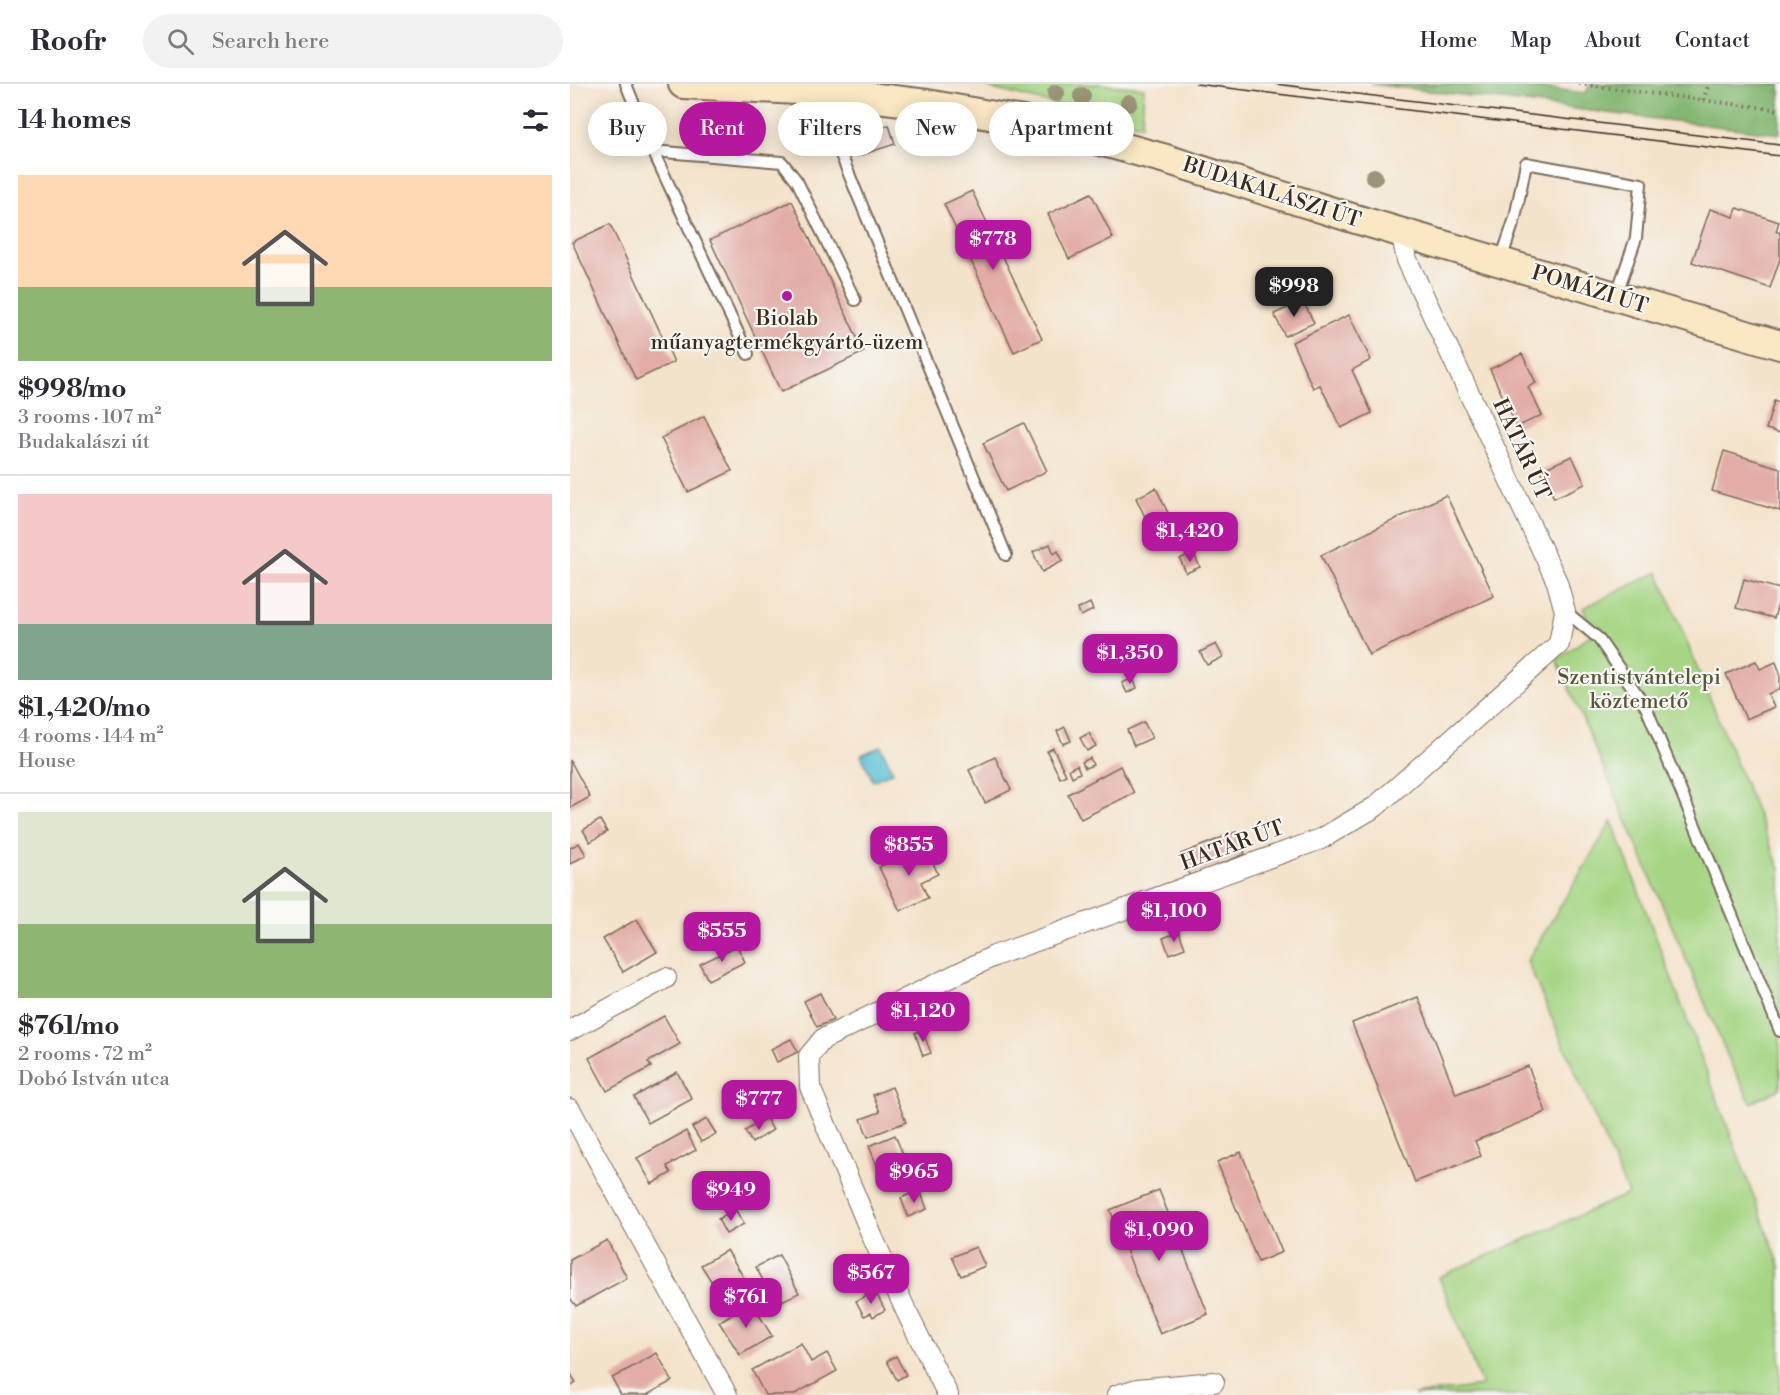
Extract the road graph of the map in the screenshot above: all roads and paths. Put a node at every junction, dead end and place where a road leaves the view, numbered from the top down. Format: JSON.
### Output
{"nodes":[{"id":1,"x":626,"y":84,"type":"edge"},
{"id":2,"x":683,"y":84,"type":"edge"},
{"id":3,"x":1579,"y":84,"type":"edge"},
{"id":4,"x":1708,"y":84,"type":"edge"},
{"id":5,"x":814,"y":91,"type":"junction"},
{"id":6,"x":1703,"y":100,"type":"junction"},
{"id":7,"x":633,"y":102,"type":"edge"},
{"id":8,"x":1780,"y":110,"type":"edge"},
{"id":9,"x":667,"y":151,"type":"edge"},
{"id":10,"x":656,"y":156,"type":"edge"},
{"id":11,"x":1401,"y":232,"type":"junction"},
{"id":12,"x":1500,"y":262,"type":"junction"},
{"id":13,"x":1616,"y":296,"type":"junction"},
{"id":14,"x":855,"y":300,"type":"dead end"},
{"id":15,"x":1780,"y":345,"type":"edge"},
{"id":16,"x":748,"y":354,"type":"dead end"},
{"id":17,"x":1006,"y":555,"type":"dead end"},
{"id":18,"x":1565,"y":611,"type":"junction"},
{"id":19,"x":666,"y":978,"type":"dead end"},
{"id":20,"x":570,"y":1030,"type":"edge"},
{"id":21,"x":1780,"y":1031,"type":"edge"},
{"id":22,"x":570,"y":1109,"type":"edge"},
{"id":23,"x":1214,"y":1382,"type":"dead end"},
{"id":24,"x":727,"y":1395,"type":"edge"},
{"id":25,"x":948,"y":1395,"type":"edge"},
{"id":26,"x":1117,"y":1395,"type":"edge"}],
"edges":[{"from":1,"to":7,"type":"lane"},
{"from":2,"to":5,"type":"main road","name":"BUDAKALÁSZI ÚT"},
{"from":3,"to":6,"type":"path"},
{"from":4,"to":6,"type":"path"},
{"from":5,"to":11,"type":"main road","name":"BUDAKALÁSZI ÚT"},
{"from":5,"to":17,"type":"lane"},
{"from":6,"to":8,"type":"path"},
{"from":9,"to":14,"type":"lane"},
{"from":10,"to":16,"type":"lane"},
{"from":11,"to":12,"type":"main road","name":"POMÁZI ÚT"},
{"from":11,"to":18,"type":"street","name":"HATÁR ÚT"},
{"from":12,"to":13,"type":"main road","name":"POMÁZI ÚT"},
{"from":12,"to":13,"type":"lane"},
{"from":13,"to":15,"type":"main road","name":"POMÁZI ÚT"},
{"from":18,"to":21,"type":"lane"},
{"from":18,"to":25,"type":"street","name":"HATÁR ÚT"},
{"from":19,"to":20,"type":"street"},
{"from":22,"to":24,"type":"street"},
{"from":23,"to":26,"type":"street"}]}
